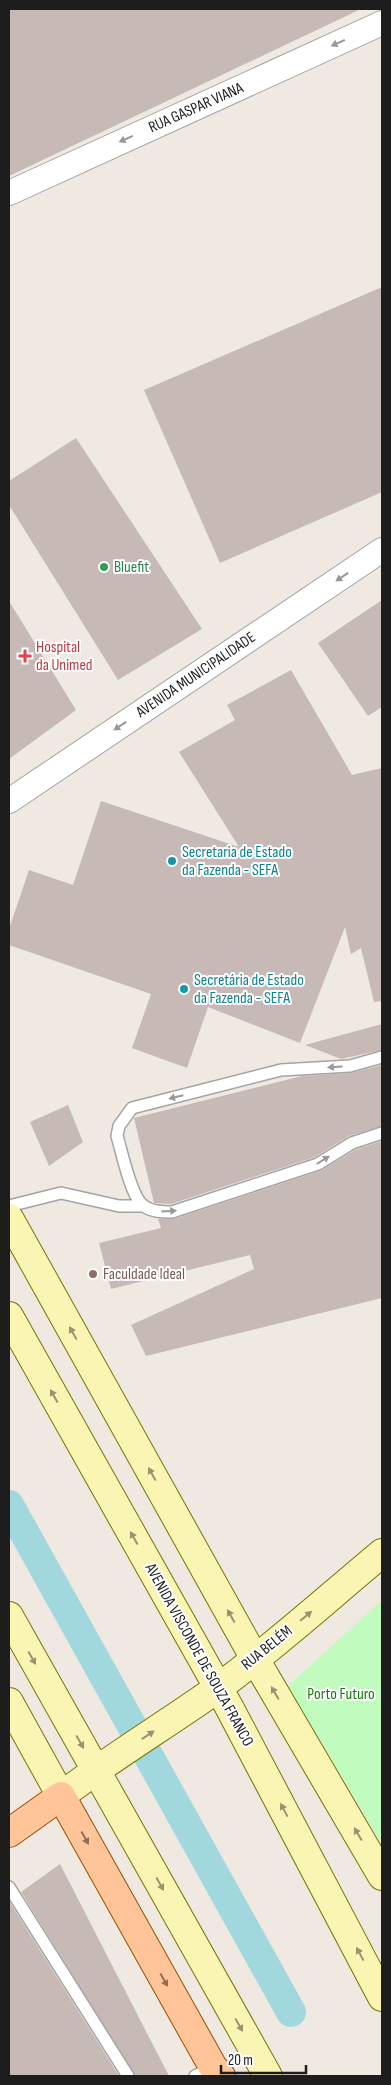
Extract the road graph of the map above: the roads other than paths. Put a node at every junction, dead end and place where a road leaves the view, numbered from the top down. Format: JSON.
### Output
{"nodes":[{"id":1,"x":382,"y":23,"type":"edge"},
{"id":2,"x":9,"y":193,"type":"edge"},
{"id":3,"x":382,"y":550,"type":"edge"},
{"id":4,"x":9,"y":801,"type":"edge"},
{"id":5,"x":382,"y":1057,"type":"edge"},
{"id":6,"x":382,"y":1133,"type":"edge"},
{"id":7,"x":9,"y":1206,"type":"edge"},
{"id":8,"x":144,"y":1206,"type":"junction"},
{"id":9,"x":9,"y":1218,"type":"edge"},
{"id":10,"x":9,"y":1316,"type":"edge"},
{"id":11,"x":382,"y":1553,"type":"edge"},
{"id":12,"x":9,"y":1616,"type":"edge"},
{"id":13,"x":255,"y":1659,"type":"junction"},
{"id":14,"x":218,"y":1687,"type":"junction"},
{"id":15,"x":9,"y":1702,"type":"edge"},
{"id":16,"x":95,"y":1770,"type":"junction"},
{"id":17,"x":61,"y":1796,"type":"junction"},
{"id":18,"x":9,"y":1833,"type":"edge"},
{"id":19,"x":382,"y":1876,"type":"edge"},
{"id":20,"x":9,"y":1887,"type":"edge"},
{"id":21,"x":382,"y":1997,"type":"edge"},
{"id":22,"x":210,"y":2073,"type":"edge"},
{"id":23,"x":128,"y":2076,"type":"edge"},
{"id":24,"x":268,"y":2076,"type":"edge"}],
"edges":[{"from":1,"to":2,"type":"street","name":"RUA GASPAR VIANA","one_way":true},
{"from":3,"to":4,"type":"street","name":"AVENIDA MUNICIPALIDADE","one_way":true},
{"from":5,"to":8,"type":"lane","one_way":true},
{"from":8,"to":6,"type":"lane","one_way":true},
{"from":7,"to":8,"type":"lane"},
{"from":13,"to":9,"type":"main road","one_way":true},
{"from":14,"to":10,"type":"main road","name":"AVENIDA VISCONDE DE SOUZA FRANCO","one_way":true},
{"from":13,"to":11,"type":"main road","name":"RUA BELÉM","one_way":true},
{"from":12,"to":16,"type":"main road","one_way":true},
{"from":13,"to":14,"type":"main road","name":"RUA BELÉM"},
{"from":19,"to":13,"type":"main road","one_way":true},
{"from":16,"to":14,"type":"main road","name":"RUA BELÉM","one_way":true},
{"from":21,"to":14,"type":"main road","name":"AVENIDA VISCONDE DE SOUZA FRANCO","one_way":true},
{"from":15,"to":17,"type":"main road"},
{"from":16,"to":17,"type":"main road","name":"RUA BELÉM"},
{"from":16,"to":24,"type":"main road","one_way":true},
{"from":17,"to":18,"type":"main road"},
{"from":17,"to":22,"type":"main road","one_way":true},
{"from":20,"to":23,"type":"lane"}]}
